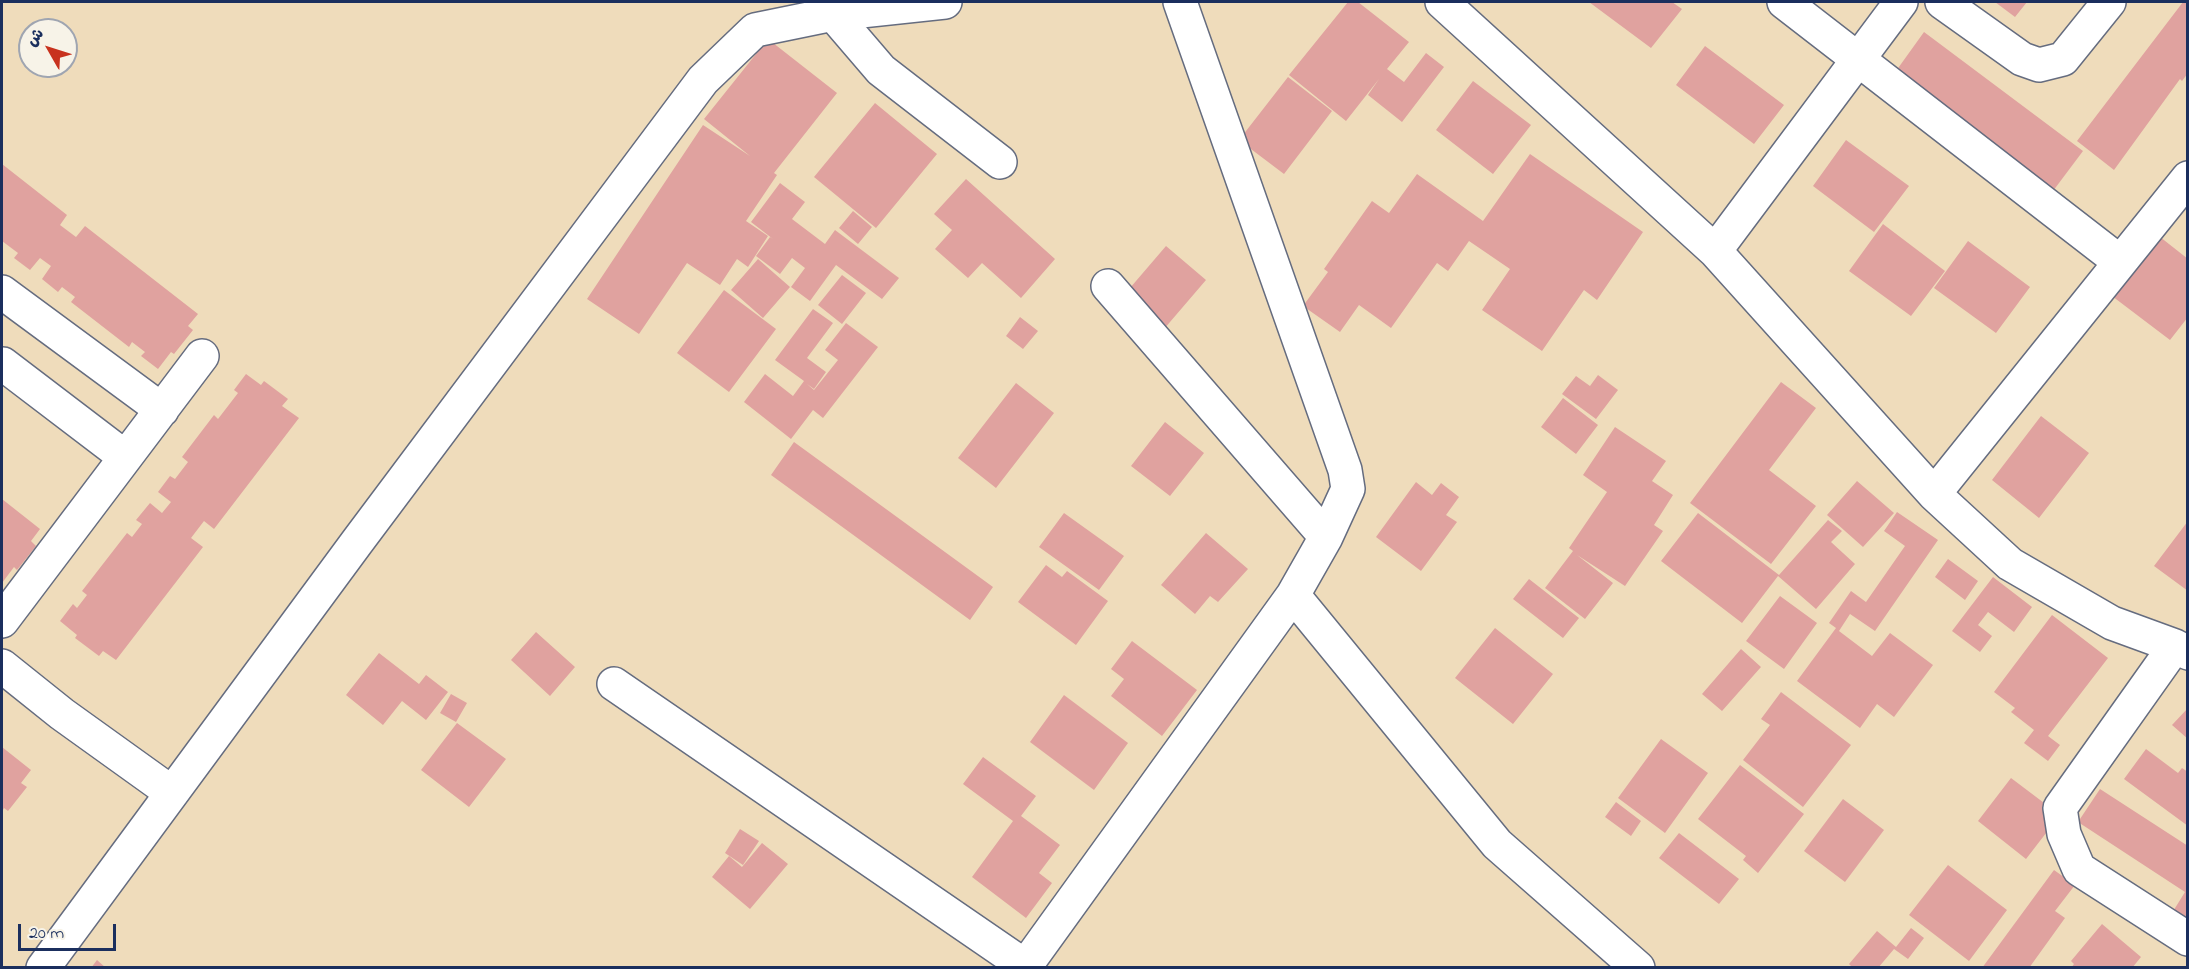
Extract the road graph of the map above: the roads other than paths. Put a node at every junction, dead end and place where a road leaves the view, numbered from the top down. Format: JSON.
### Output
{"nodes":[{"id":1,"x":945,"y":2,"type":"edge"},
{"id":2,"x":1180,"y":2,"type":"edge"},
{"id":3,"x":1784,"y":2,"type":"edge"},
{"id":4,"x":1902,"y":2,"type":"edge"},
{"id":5,"x":1942,"y":2,"type":"edge"},
{"id":6,"x":2109,"y":2,"type":"edge"},
{"id":7,"x":1448,"y":3,"type":"edge"},
{"id":8,"x":833,"y":14,"type":"junction"},
{"id":9,"x":1859,"y":60,"type":"junction"},
{"id":10,"x":999,"y":162,"type":"dead end"},
{"id":11,"x":2187,"y":178,"type":"edge"},
{"id":12,"x":1715,"y":251,"type":"junction"},
{"id":13,"x":2120,"y":262,"type":"junction"},
{"id":14,"x":1108,"y":286,"type":"dead end"},
{"id":15,"x":2,"y":292,"type":"edge"},
{"id":16,"x":202,"y":356,"type":"dead end"},
{"id":17,"x":3,"y":364,"type":"dead end"},
{"id":18,"x":162,"y":410,"type":"junction"},
{"id":19,"x":125,"y":457,"type":"junction"},
{"id":20,"x":1934,"y":494,"type":"junction"},
{"id":21,"x":1326,"y":537,"type":"junction"},
{"id":22,"x":1293,"y":595,"type":"junction"},
{"id":23,"x":2,"y":621,"type":"edge"},
{"id":24,"x":2181,"y":650,"type":"edge"},
{"id":25,"x":2,"y":666,"type":"edge"},
{"id":26,"x":614,"y":684,"type":"dead end"},
{"id":27,"x":172,"y":793,"type":"junction"},
{"id":28,"x":2187,"y":939,"type":"edge"},
{"id":29,"x":1025,"y":967,"type":"edge"},
{"id":30,"x":43,"y":968,"type":"edge"},
{"id":31,"x":1638,"y":968,"type":"edge"}],
"edges":[{"from":1,"to":8,"type":"street"},
{"from":2,"to":21,"type":"street"},
{"from":3,"to":9,"type":"street"},
{"from":4,"to":9,"type":"street"},
{"from":5,"to":6,"type":"street"},
{"from":7,"to":12,"type":"street"},
{"from":8,"to":10,"type":"street"},
{"from":8,"to":27,"type":"street"},
{"from":9,"to":12,"type":"street"},
{"from":9,"to":13,"type":"street"},
{"from":11,"to":13,"type":"street"},
{"from":12,"to":20,"type":"street"},
{"from":13,"to":20,"type":"street"},
{"from":14,"to":21,"type":"street"},
{"from":15,"to":18,"type":"street"},
{"from":16,"to":18,"type":"street"},
{"from":17,"to":19,"type":"street"},
{"from":18,"to":19,"type":"street"},
{"from":19,"to":23,"type":"street"},
{"from":20,"to":24,"type":"street"},
{"from":21,"to":22,"type":"street"},
{"from":22,"to":29,"type":"street"},
{"from":22,"to":31,"type":"street"},
{"from":24,"to":28,"type":"street"},
{"from":25,"to":27,"type":"street"},
{"from":26,"to":29,"type":"street"},
{"from":27,"to":30,"type":"street"}]}
